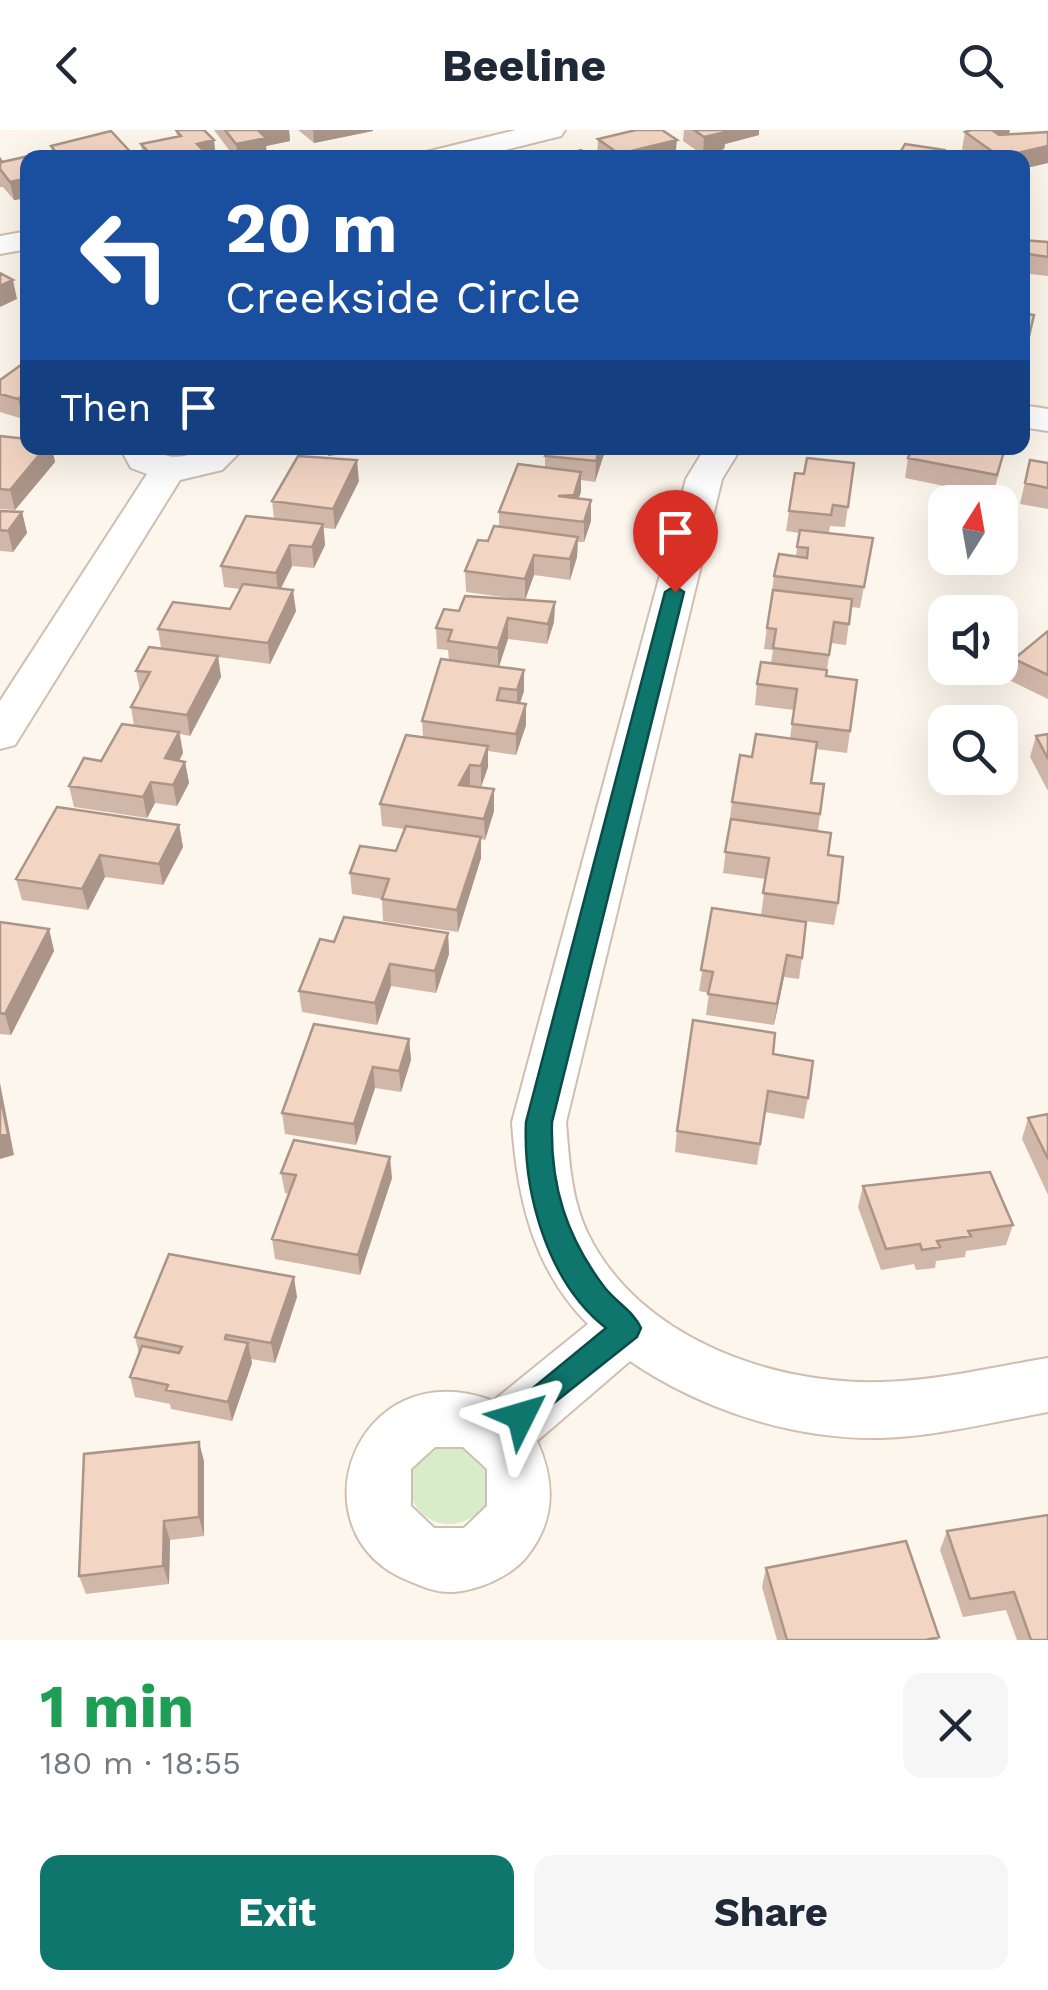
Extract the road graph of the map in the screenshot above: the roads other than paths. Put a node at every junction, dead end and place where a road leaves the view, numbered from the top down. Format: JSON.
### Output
{"nodes":[{"id":1,"x":551,"y":130,"type":"edge"},
{"id":2,"x":469,"y":150,"type":"edge"},
{"id":3,"x":216,"y":455,"type":"edge"},
{"id":4,"x":719,"y":455,"type":"edge"},
{"id":5,"x":153,"y":458,"type":"edge"},
{"id":6,"x":0,"y":735,"type":"edge"},
{"id":7,"x":627,"y":1328,"type":"junction"},
{"id":8,"x":1048,"y":1386,"type":"edge"},
{"id":9,"x":498,"y":1435,"type":"dead end"}],
"edges":[{"from":1,"to":2,"type":"street"},
{"from":3,"to":5,"type":"street"},
{"from":4,"to":7,"type":"street"},
{"from":5,"to":6,"type":"street"},
{"from":7,"to":8,"type":"street"},
{"from":7,"to":9,"type":"street"}]}
